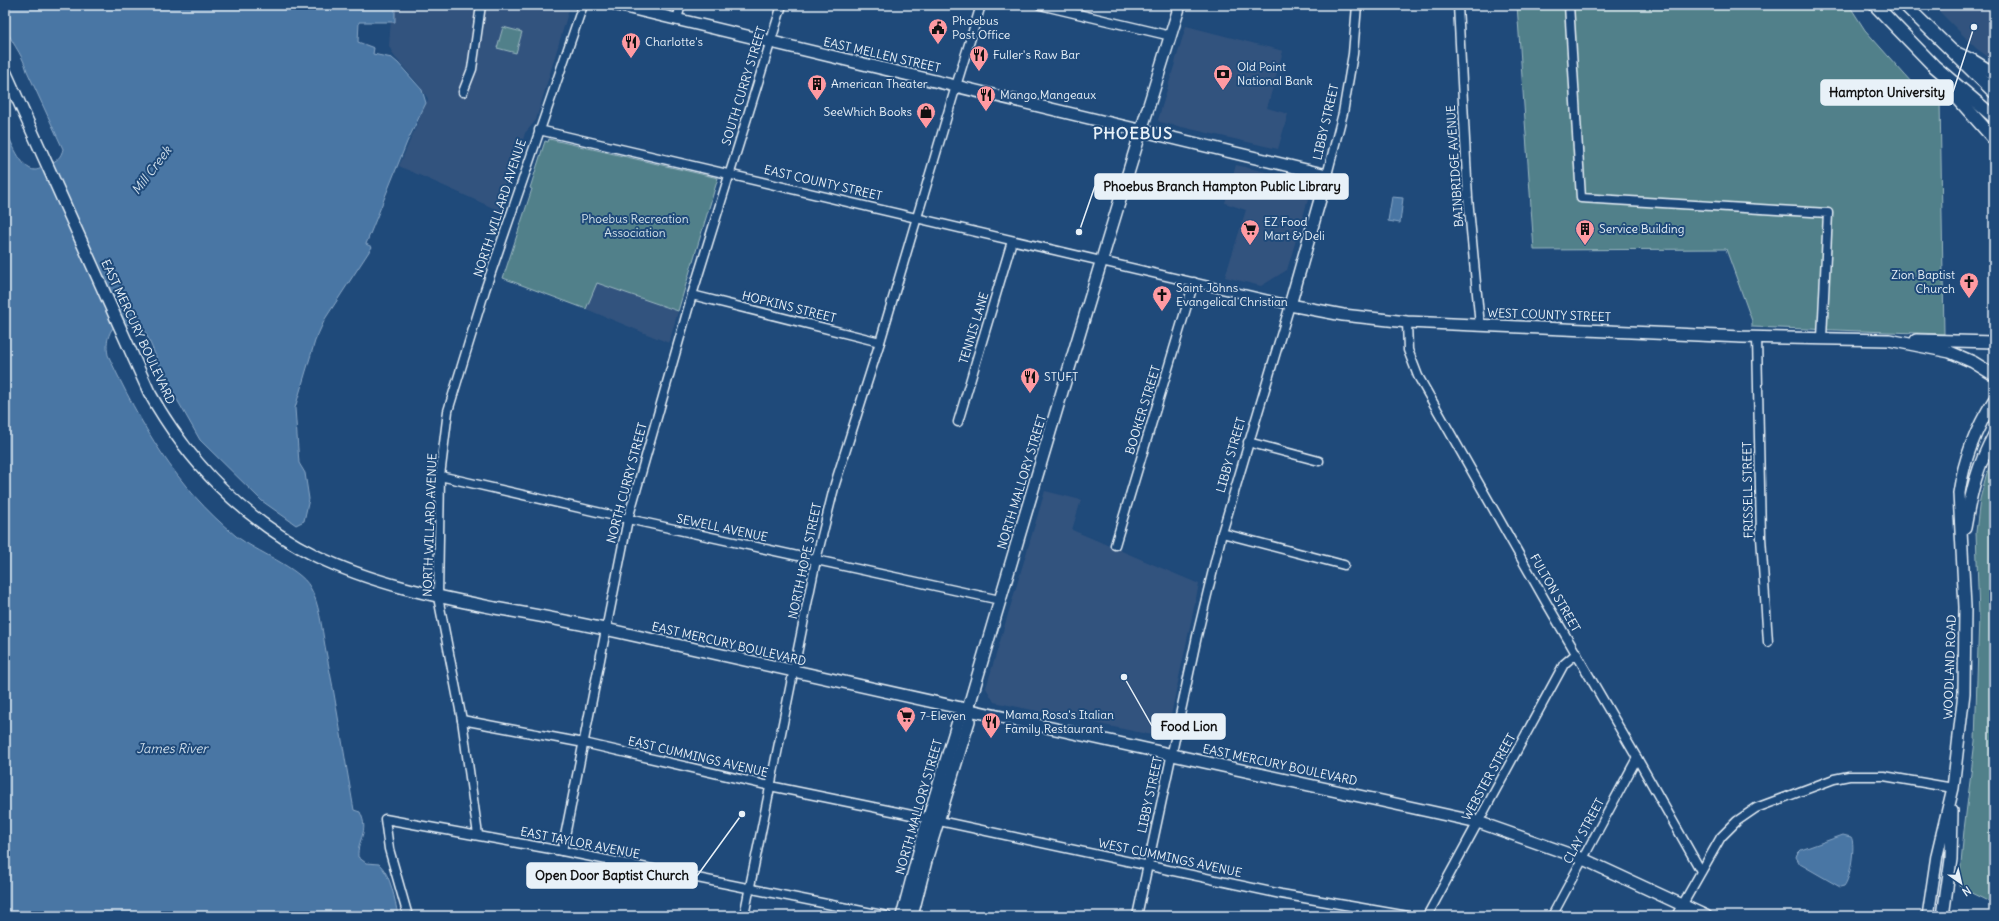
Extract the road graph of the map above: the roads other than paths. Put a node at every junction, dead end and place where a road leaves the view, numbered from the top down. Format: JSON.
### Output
{"nodes":[{"id":1,"x":481,"y":5,"type":"edge"},
{"id":2,"x":583,"y":5,"type":"edge"},
{"id":3,"x":617,"y":5,"type":"edge"},
{"id":4,"x":681,"y":5,"type":"edge"},
{"id":5,"x":782,"y":5,"type":"edge"},
{"id":6,"x":982,"y":5,"type":"edge"},
{"id":7,"x":1040,"y":5,"type":"edge"},
{"id":8,"x":1180,"y":5,"type":"edge"},
{"id":9,"x":1357,"y":5,"type":"edge"},
{"id":10,"x":1458,"y":5,"type":"edge"},
{"id":11,"x":1569,"y":5,"type":"edge"},
{"id":12,"x":1876,"y":5,"type":"edge"},
{"id":13,"x":1905,"y":5,"type":"edge"},
{"id":14,"x":677,"y":19,"type":"junction"},
{"id":15,"x":1903,"y":35,"type":"junction"},
{"id":16,"x":1170,"y":36,"type":"junction"},
{"id":17,"x":770,"y":41,"type":"junction"},
{"id":18,"x":1950,"y":51,"type":"junction"},
{"id":19,"x":5,"y":71,"type":"edge"},
{"id":20,"x":1994,"y":74,"type":"edge"},
{"id":21,"x":956,"y":86,"type":"junction"},
{"id":22,"x":463,"y":92,"type":"dead end"},
{"id":23,"x":1994,"y":92,"type":"edge"},
{"id":24,"x":1994,"y":117,"type":"edge"},
{"id":25,"x":539,"y":130,"type":"junction"},
{"id":26,"x":1140,"y":130,"type":"junction"},
{"id":27,"x":1994,"y":139,"type":"edge"},
{"id":28,"x":730,"y":174,"type":"junction"},
{"id":29,"x":1327,"y":175,"type":"junction"},
{"id":30,"x":917,"y":218,"type":"junction"},
{"id":31,"x":1012,"y":241,"type":"junction"},
{"id":32,"x":1102,"y":262,"type":"junction"},
{"id":33,"x":1194,"y":282,"type":"junction"},
{"id":34,"x":692,"y":295,"type":"junction"},
{"id":35,"x":1290,"y":305,"type":"junction"},
{"id":36,"x":1407,"y":322,"type":"junction"},
{"id":37,"x":1480,"y":326,"type":"junction"},
{"id":38,"x":1757,"y":337,"type":"junction"},
{"id":39,"x":1822,"y":338,"type":"junction"},
{"id":40,"x":1889,"y":340,"type":"junction"},
{"id":41,"x":880,"y":342,"type":"junction"},
{"id":42,"x":1994,"y":342,"type":"edge"},
{"id":43,"x":1994,"y":375,"type":"edge"},
{"id":44,"x":1994,"y":400,"type":"edge"},
{"id":45,"x":958,"y":422,"type":"dead end"},
{"id":46,"x":1994,"y":435,"type":"edge"},
{"id":47,"x":1248,"y":442,"type":"junction"},
{"id":48,"x":1319,"y":461,"type":"dead end"},
{"id":49,"x":440,"y":476,"type":"junction"},
{"id":50,"x":628,"y":519,"type":"junction"},
{"id":51,"x":1222,"y":533,"type":"junction"},
{"id":52,"x":1115,"y":545,"type":"dead end"},
{"id":53,"x":1962,"y":546,"type":"junction"},
{"id":54,"x":816,"y":560,"type":"junction"},
{"id":55,"x":1344,"y":565,"type":"dead end"},
{"id":56,"x":438,"y":597,"type":"junction"},
{"id":57,"x":1000,"y":600,"type":"junction"},
{"id":58,"x":606,"y":629,"type":"junction"},
{"id":59,"x":1768,"y":642,"type":"dead end"},
{"id":60,"x":1577,"y":653,"type":"junction"},
{"id":61,"x":794,"y":672,"type":"junction"},
{"id":62,"x":968,"y":709,"type":"junction"},
{"id":63,"x":462,"y":720,"type":"junction"},
{"id":64,"x":584,"y":743,"type":"junction"},
{"id":65,"x":1172,"y":755,"type":"junction"},
{"id":66,"x":1637,"y":758,"type":"junction"},
{"id":67,"x":770,"y":786,"type":"junction"},
{"id":68,"x":1953,"y":788,"type":"junction"},
{"id":69,"x":933,"y":820,"type":"junction"},
{"id":70,"x":1478,"y":822,"type":"junction"},
{"id":71,"x":478,"y":836,"type":"junction"},
{"id":72,"x":562,"y":851,"type":"junction"},
{"id":73,"x":1583,"y":859,"type":"junction"},
{"id":74,"x":1147,"y":866,"type":"junction"},
{"id":75,"x":1701,"y":871,"type":"junction"},
{"id":76,"x":749,"y":889,"type":"junction"},
{"id":77,"x":1682,"y":905,"type":"junction"},
{"id":78,"x":408,"y":916,"type":"edge"},
{"id":79,"x":744,"y":916,"type":"edge"},
{"id":80,"x":887,"y":916,"type":"edge"},
{"id":81,"x":902,"y":916,"type":"edge"},
{"id":82,"x":912,"y":916,"type":"edge"},
{"id":83,"x":1137,"y":916,"type":"edge"},
{"id":84,"x":1408,"y":916,"type":"edge"},
{"id":85,"x":1427,"y":916,"type":"edge"},
{"id":86,"x":1552,"y":916,"type":"edge"},
{"id":87,"x":1676,"y":916,"type":"edge"},
{"id":88,"x":1704,"y":916,"type":"edge"},
{"id":89,"x":1928,"y":916,"type":"edge"},
{"id":90,"x":1943,"y":916,"type":"edge"}],
"edges":[{"from":1,"to":22,"type":"street"},
{"from":2,"to":25,"type":"street","name":"NORTH WILLARD AVENUE"},
{"from":3,"to":14,"type":"main road","name":"EAST MELLEN STREET"},
{"from":4,"to":14,"type":"street"},
{"from":5,"to":17,"type":"street","name":"SOUTH CURRY STREET"},
{"from":6,"to":21,"type":"street","name":"NORTH HOPE STREET"},
{"from":7,"to":16,"type":"street"},
{"from":8,"to":16,"type":"main road","name":"NORTH MALLORY STREET"},
{"from":9,"to":29,"type":"street","name":"LIBBY STREET"},
{"from":10,"to":37,"type":"street","name":"BAINBRIDGE AVENUE"},
{"from":11,"to":39,"type":"street"},
{"from":12,"to":15,"type":"highway"},
{"from":13,"to":18,"type":"highway"},
{"from":14,"to":17,"type":"main road","name":"EAST MELLEN STREET"},
{"from":15,"to":24,"type":"highway"},
{"from":15,"to":27,"type":"highway"},
{"from":16,"to":26,"type":"main road","name":"NORTH MALLORY STREET"},
{"from":17,"to":21,"type":"main road","name":"EAST MELLEN STREET"},
{"from":17,"to":28,"type":"street","name":"SOUTH CURRY STREET"},
{"from":18,"to":20,"type":"highway"},
{"from":18,"to":23,"type":"highway"},
{"from":19,"to":56,"type":"main road","name":"EAST MERCURY BOULEVARD"},
{"from":21,"to":26,"type":"main road","name":"EAST MELLEN STREET"},
{"from":21,"to":30,"type":"street","name":"NORTH HOPE STREET"},
{"from":25,"to":28,"type":"street","name":"EAST COUNTY STREET"},
{"from":25,"to":49,"type":"street","name":"NORTH WILLARD AVENUE"},
{"from":26,"to":29,"type":"main road","name":"EAST MELLEN STREET"},
{"from":26,"to":32,"type":"main road","name":"NORTH MALLORY STREET"},
{"from":28,"to":30,"type":"street","name":"EAST COUNTY STREET"},
{"from":28,"to":34,"type":"street","name":"NORTH CURRY STREET"},
{"from":29,"to":35,"type":"main road","name":"LIBBY STREET"},
{"from":30,"to":31,"type":"street","name":"EAST COUNTY STREET"},
{"from":30,"to":41,"type":"street","name":"NORTH HOPE STREET"},
{"from":31,"to":32,"type":"street","name":"EAST COUNTY STREET"},
{"from":31,"to":45,"type":"street","name":"TENNIS LANE"},
{"from":32,"to":33,"type":"street","name":"WEST COUNTY STREET"},
{"from":32,"to":57,"type":"main road","name":"NORTH MALLORY STREET"},
{"from":33,"to":35,"type":"street","name":"WEST COUNTY STREET"},
{"from":33,"to":52,"type":"street","name":"BOOKER STREET"},
{"from":34,"to":41,"type":"street","name":"HOPKINS STREET"},
{"from":34,"to":50,"type":"street","name":"NORTH CURRY STREET"},
{"from":35,"to":36,"type":"main road","name":"WEST COUNTY STREET"},
{"from":35,"to":47,"type":"street","name":"LIBBY STREET"},
{"from":36,"to":37,"type":"main road","name":"WEST COUNTY STREET"},
{"from":36,"to":60,"type":"street","name":"FULTON STREET"},
{"from":37,"to":38,"type":"main road","name":"WEST COUNTY STREET"},
{"from":38,"to":39,"type":"main road","name":"WEST COUNTY STREET"},
{"from":38,"to":59,"type":"street","name":"FRISSELL STREET"},
{"from":39,"to":40,"type":"main road","name":"WEST COUNTY STREET"},
{"from":40,"to":42,"type":"main road"},
{"from":40,"to":43,"type":"main road","name":"WEST COUNTY STREET"},
{"from":41,"to":54,"type":"street","name":"NORTH HOPE STREET"},
{"from":44,"to":53,"type":"main road","name":"WOODLAND ROAD"},
{"from":46,"to":53,"type":"main road","name":"WOODLAND ROAD"},
{"from":47,"to":48,"type":"street"},
{"from":47,"to":51,"type":"street","name":"LIBBY STREET"},
{"from":49,"to":50,"type":"street","name":"SEWELL AVENUE"},
{"from":49,"to":56,"type":"street","name":"NORTH WILLARD AVENUE"},
{"from":50,"to":54,"type":"street","name":"SEWELL AVENUE"},
{"from":50,"to":58,"type":"street","name":"NORTH CURRY STREET"},
{"from":51,"to":55,"type":"street"},
{"from":51,"to":65,"type":"street","name":"LIBBY STREET"},
{"from":53,"to":68,"type":"main road","name":"WOODLAND ROAD"},
{"from":54,"to":57,"type":"street","name":"SEWELL AVENUE"},
{"from":54,"to":61,"type":"street","name":"NORTH HOPE STREET"},
{"from":56,"to":58,"type":"main road","name":"EAST MERCURY BOULEVARD"},
{"from":56,"to":63,"type":"street","name":"NORTH WILLARD AVENUE"},
{"from":57,"to":62,"type":"main road","name":"NORTH MALLORY STREET"},
{"from":58,"to":61,"type":"main road","name":"EAST MERCURY BOULEVARD"},
{"from":58,"to":64,"type":"street","name":"NORTH CURRY STREET"},
{"from":60,"to":66,"type":"street","name":"FULTON STREET"},
{"from":60,"to":70,"type":"street","name":"WEBSTER STREET"},
{"from":61,"to":62,"type":"main road","name":"EAST MERCURY BOULEVARD"},
{"from":61,"to":67,"type":"street","name":"NORTH HOPE STREET"},
{"from":62,"to":65,"type":"main road","name":"EAST MERCURY BOULEVARD"},
{"from":62,"to":69,"type":"main road","name":"NORTH MALLORY STREET"},
{"from":63,"to":64,"type":"street","name":"EAST CUMMINGS AVENUE"},
{"from":63,"to":71,"type":"street","name":"NORTH WILLARD AVENUE"},
{"from":64,"to":67,"type":"street","name":"EAST CUMMINGS AVENUE"},
{"from":64,"to":72,"type":"street","name":"NORTH CURRY STREET"},
{"from":65,"to":70,"type":"main road","name":"EAST MERCURY BOULEVARD"},
{"from":65,"to":74,"type":"street","name":"LIBBY STREET"},
{"from":66,"to":73,"type":"street","name":"CLAY STREET"},
{"from":66,"to":75,"type":"street","name":"FULTON STREET"},
{"from":67,"to":69,"type":"street","name":"EAST CUMMINGS AVENUE"},
{"from":67,"to":76,"type":"street","name":"NORTH HOPE STREET"},
{"from":68,"to":75,"type":"street"},
{"from":68,"to":89,"type":"main road","name":"WOODLAND ROAD"},
{"from":68,"to":90,"type":"main road","name":"WOODLAND ROAD"},
{"from":69,"to":74,"type":"street","name":"WEST CUMMINGS AVENUE"},
{"from":69,"to":81,"type":"main road","name":"NORTH MALLORY STREET"},
{"from":69,"to":82,"type":"main road","name":"NORTH MALLORY STREET"},
{"from":70,"to":73,"type":"main road","name":"EAST MERCURY BOULEVARD"},
{"from":70,"to":85,"type":"street","name":"WEBSTER STREET"},
{"from":71,"to":72,"type":"street","name":"EAST TAYLOR AVENUE"},
{"from":71,"to":78,"type":"street","name":"EAST TAYLOR AVENUE"},
{"from":72,"to":76,"type":"street","name":"EAST TAYLOR AVENUE"},
{"from":73,"to":77,"type":"main road","name":"EAST MERCURY BOULEVARD"},
{"from":73,"to":86,"type":"street","name":"CLAY STREET"},
{"from":74,"to":83,"type":"street","name":"LIBBY STREET"},
{"from":74,"to":84,"type":"street","name":"WEST CUMMINGS AVENUE"},
{"from":75,"to":77,"type":"street"},
{"from":76,"to":79,"type":"street","name":"NORTH HOPE STREET"},
{"from":76,"to":80,"type":"street","name":"EAST TAYLOR AVENUE"},
{"from":77,"to":87,"type":"street"},
{"from":77,"to":88,"type":"main road","name":"EAST MERCURY BOULEVARD"}]}
